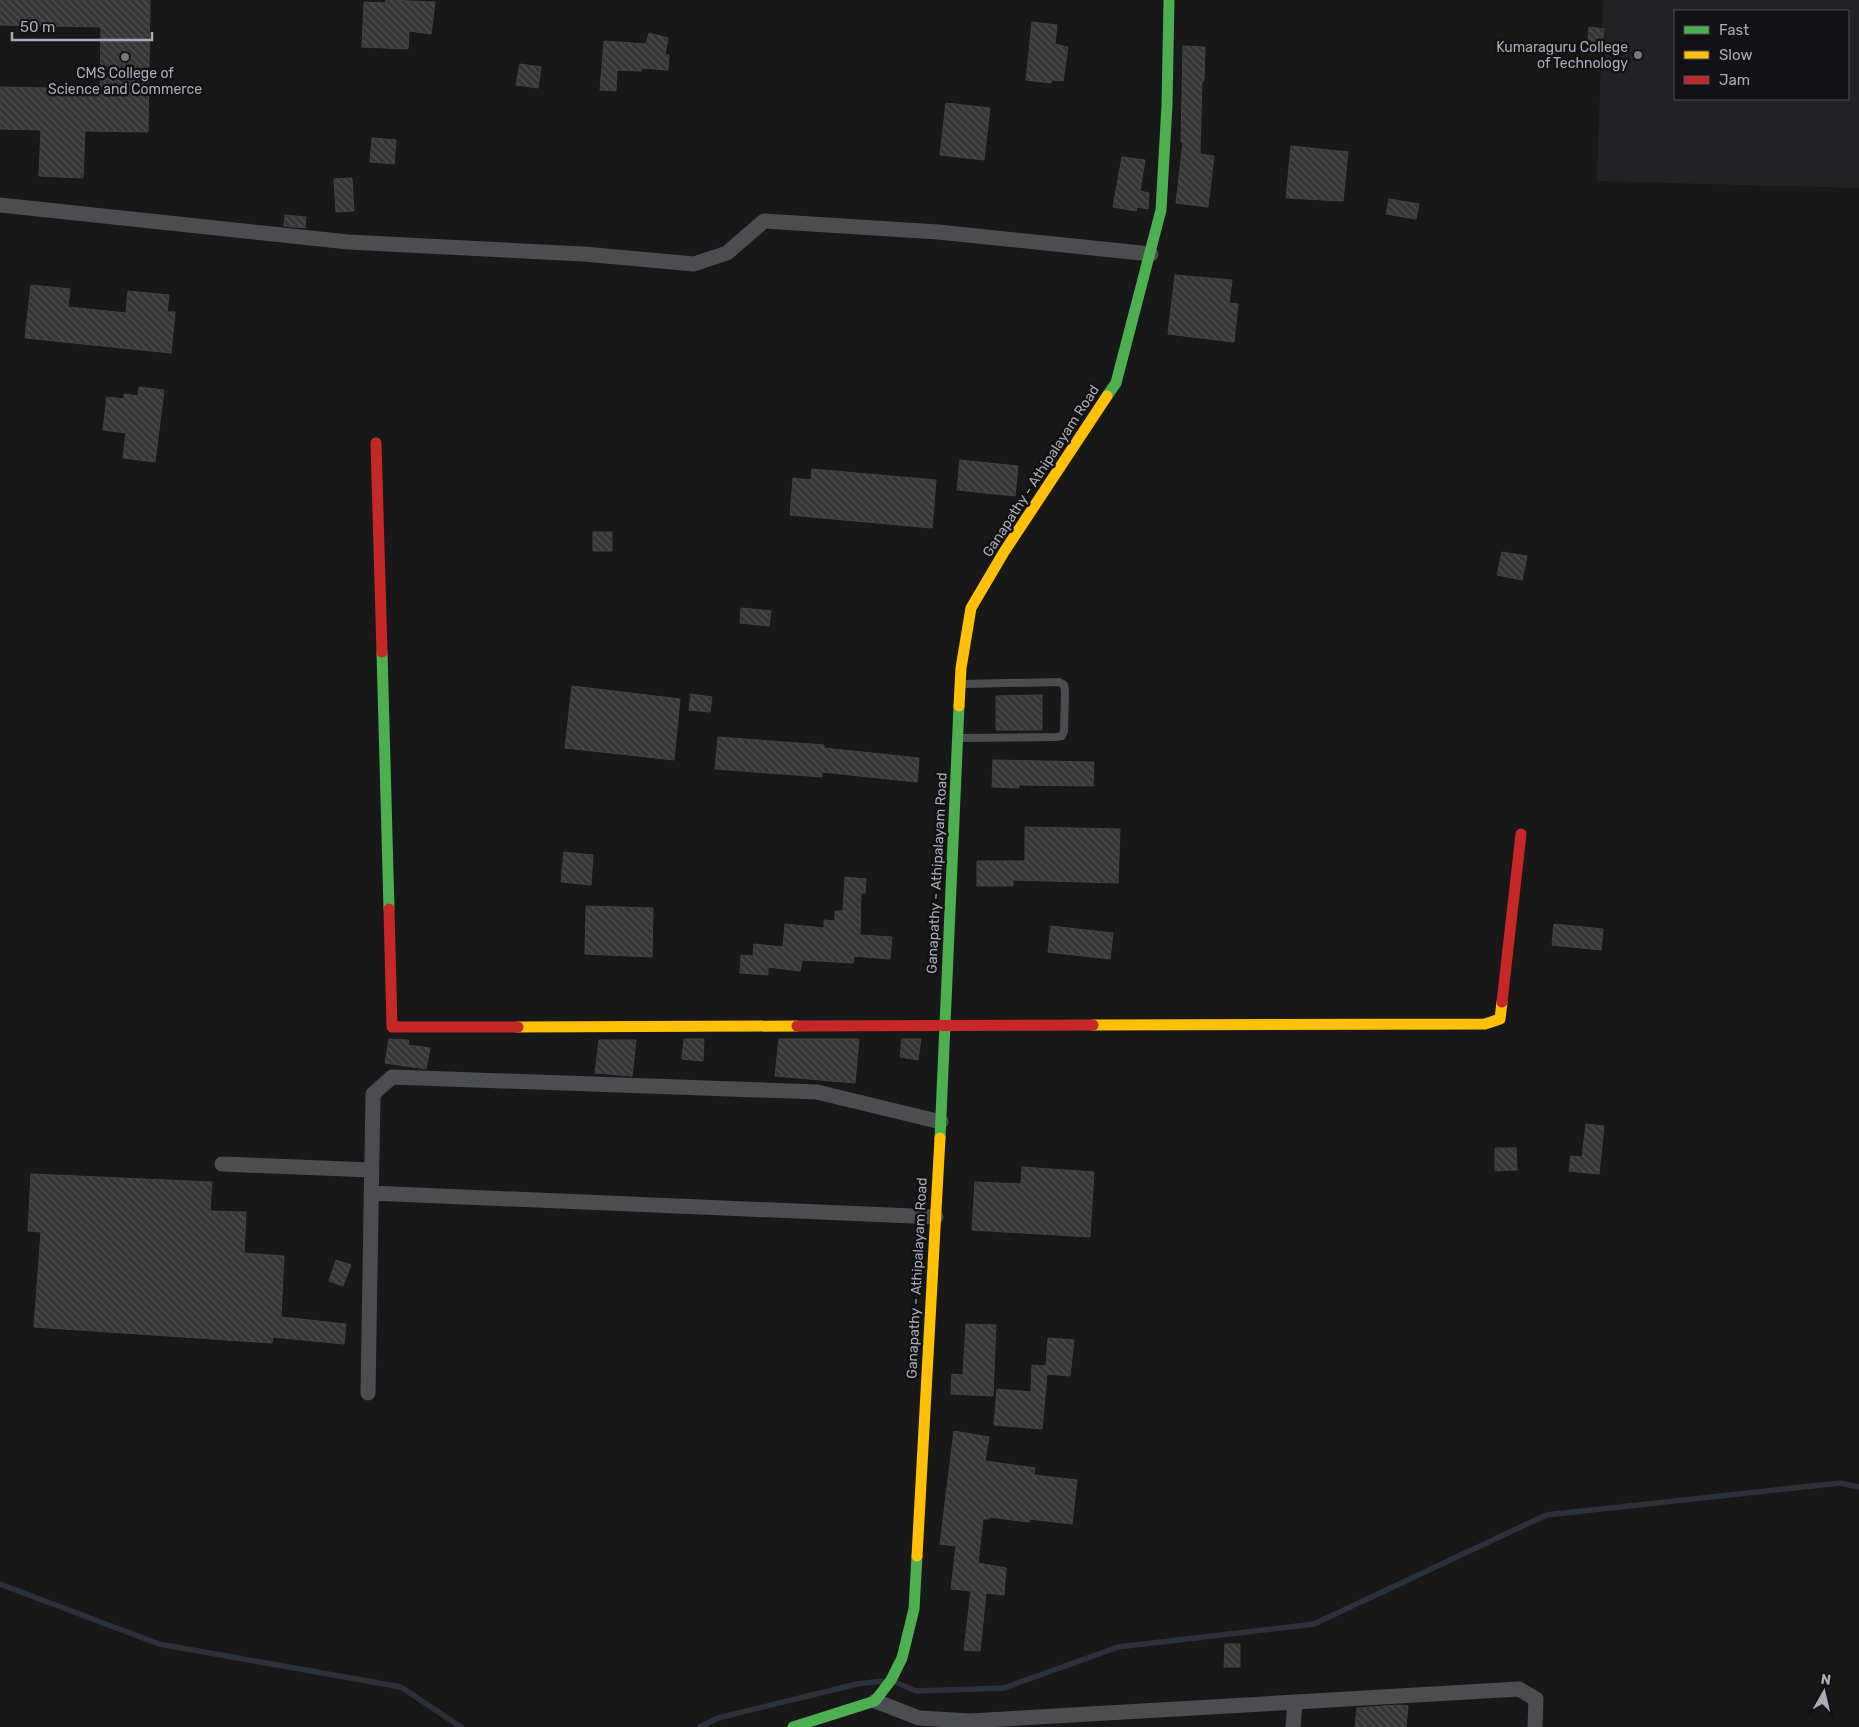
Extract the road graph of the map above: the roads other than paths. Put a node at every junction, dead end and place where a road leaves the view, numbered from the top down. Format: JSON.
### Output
{"nodes":[{"id":1,"x":1168,"y":0,"type":"edge"},
{"id":2,"x":0,"y":204,"type":"edge"},
{"id":3,"x":1151,"y":254,"type":"junction"},
{"id":4,"x":376,"y":444,"type":"dead end"},
{"id":5,"x":961,"y":684,"type":"junction"},
{"id":6,"x":958,"y":738,"type":"junction"},
{"id":7,"x":1521,"y":834,"type":"dead end"},
{"id":8,"x":945,"y":1024,"type":"junction"},
{"id":9,"x":941,"y":1122,"type":"junction"},
{"id":10,"x":222,"y":1164,"type":"dead end"},
{"id":11,"x":371,"y":1170,"type":"junction"},
{"id":12,"x":371,"y":1193,"type":"junction"},
{"id":13,"x":936,"y":1217,"type":"junction"},
{"id":14,"x":368,"y":1393,"type":"dead end"},
{"id":15,"x":875,"y":1701,"type":"junction"},
{"id":16,"x":1295,"y":1702,"type":"junction"},
{"id":17,"x":793,"y":1727,"type":"edge"},
{"id":18,"x":1293,"y":1727,"type":"edge"},
{"id":19,"x":1535,"y":1727,"type":"edge"}],
"edges":[{"from":1,"to":3,"type":"street","name":"Ganapathy - Athipalayam Road"},
{"from":2,"to":3,"type":"street"},
{"from":3,"to":5,"type":"street","name":"Ganapathy - Athipalayam Road"},
{"from":4,"to":8,"type":"street"},
{"from":5,"to":6,"type":"street","name":"Ganapathy - Athipalayam Road"},
{"from":5,"to":6,"type":"lane"},
{"from":6,"to":8,"type":"street","name":"Ganapathy - Athipalayam Road"},
{"from":7,"to":8,"type":"street"},
{"from":8,"to":9,"type":"street","name":"Ganapathy - Athipalayam Road"},
{"from":9,"to":11,"type":"street"},
{"from":9,"to":13,"type":"street","name":"Ganapathy - Athipalayam Road"},
{"from":10,"to":11,"type":"street"},
{"from":11,"to":12,"type":"street"},
{"from":12,"to":13,"type":"street"},
{"from":12,"to":14,"type":"street"},
{"from":13,"to":15,"type":"street","name":"Ganapathy - Athipalayam Road"},
{"from":15,"to":16,"type":"street"},
{"from":15,"to":17,"type":"street"},
{"from":16,"to":18,"type":"street"},
{"from":16,"to":19,"type":"street"}]}
